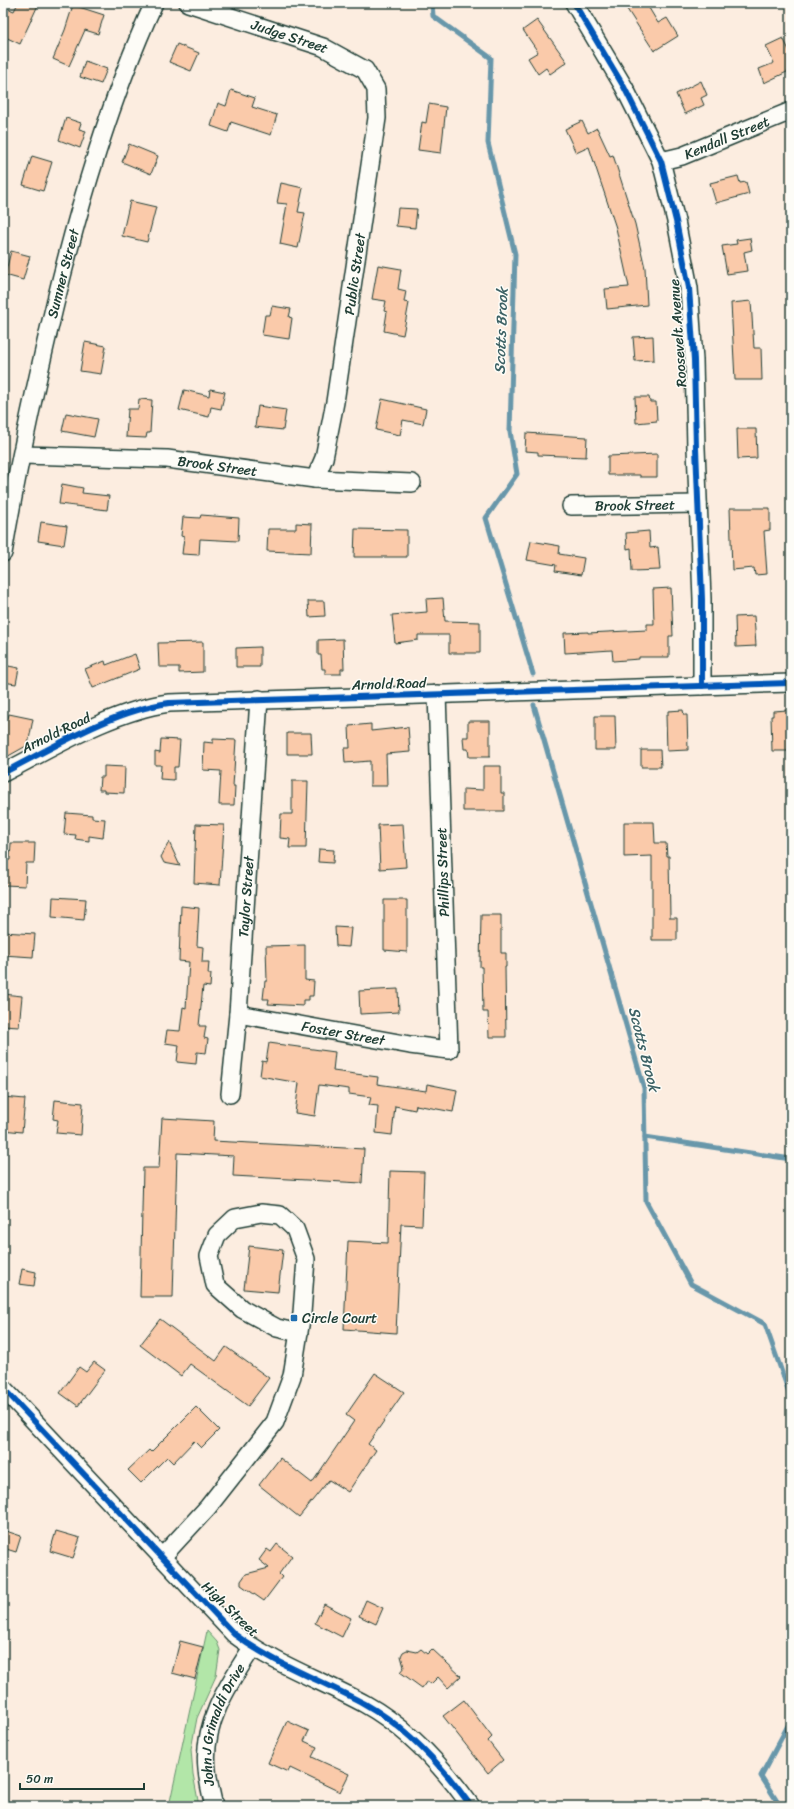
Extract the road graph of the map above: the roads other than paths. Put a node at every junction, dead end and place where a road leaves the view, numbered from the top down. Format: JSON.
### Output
{"nodes":[{"id":1,"x":154,"y":3,"type":"edge"},
{"id":2,"x":188,"y":3,"type":"edge"},
{"id":3,"x":574,"y":3,"type":"edge"},
{"id":4,"x":364,"y":70,"type":"joint"},
{"id":5,"x":791,"y":111,"type":"edge"},
{"id":6,"x":661,"y":161,"type":"junction"},
{"id":7,"x":22,"y":455,"type":"junction"},
{"id":8,"x":315,"y":479,"type":"junction"},
{"id":9,"x":412,"y":483,"type":"dead end"},
{"id":10,"x":698,"y":504,"type":"junction"},
{"id":11,"x":571,"y":506,"type":"dead end"},
{"id":12,"x":3,"y":553,"type":"edge"},
{"id":13,"x":791,"y":683,"type":"edge"},
{"id":14,"x":702,"y":686,"type":"junction"},
{"id":15,"x":437,"y":694,"type":"junction"},
{"id":16,"x":259,"y":699,"type":"junction"},
{"id":17,"x":3,"y":773,"type":"edge"},
{"id":18,"x":238,"y":1014,"type":"junction"},
{"id":19,"x":448,"y":1050,"type":"joint"},
{"id":20,"x":230,"y":1094,"type":"dead end"},
{"id":21,"x":299,"y":1333,"type":"junction"},
{"id":22,"x":3,"y":1388,"type":"edge"},
{"id":23,"x":162,"y":1557,"type":"junction"},
{"id":24,"x":252,"y":1648,"type":"junction"},
{"id":25,"x":214,"y":1806,"type":"edge"},
{"id":26,"x":471,"y":1806,"type":"edge"}],
"edges":[{"from":1,"to":7,"type":"street","name":"Sumner Street"},
{"from":2,"to":4,"type":"street","name":"Judge Street"},
{"from":3,"to":6,"type":"street","name":"Roosevelt Avenue"},
{"from":4,"to":8,"type":"street","name":"Public Street"},
{"from":5,"to":6,"type":"street","name":"Kendall Street"},
{"from":6,"to":10,"type":"street","name":"Roosevelt Avenue"},
{"from":7,"to":8,"type":"street","name":"Brook Street"},
{"from":7,"to":12,"type":"street","name":"Sumner Street"},
{"from":8,"to":9,"type":"street","name":"Brook Street"},
{"from":10,"to":11,"type":"street","name":"Brook Street"},
{"from":10,"to":14,"type":"street","name":"Roosevelt Avenue"},
{"from":13,"to":14,"type":"street","name":"Arnold Road"},
{"from":14,"to":15,"type":"street","name":"Arnold Road"},
{"from":15,"to":16,"type":"street","name":"Arnold Road"},
{"from":15,"to":19,"type":"street","name":"Phillips Street"},
{"from":16,"to":17,"type":"street","name":"Arnold Road"},
{"from":16,"to":18,"type":"street","name":"Taylor Street"},
{"from":18,"to":19,"type":"street","name":"Foster Street"},
{"from":18,"to":20,"type":"street","name":"Taylor Street"},
{"from":21,"to":21,"type":"street"},
{"from":21,"to":23,"type":"street"},
{"from":22,"to":23,"type":"street","name":"High Street"},
{"from":23,"to":24,"type":"street","name":"High Street"},
{"from":24,"to":25,"type":"street","name":"John J Grimaldi Drive"},
{"from":24,"to":26,"type":"street","name":"High Street"}]}
